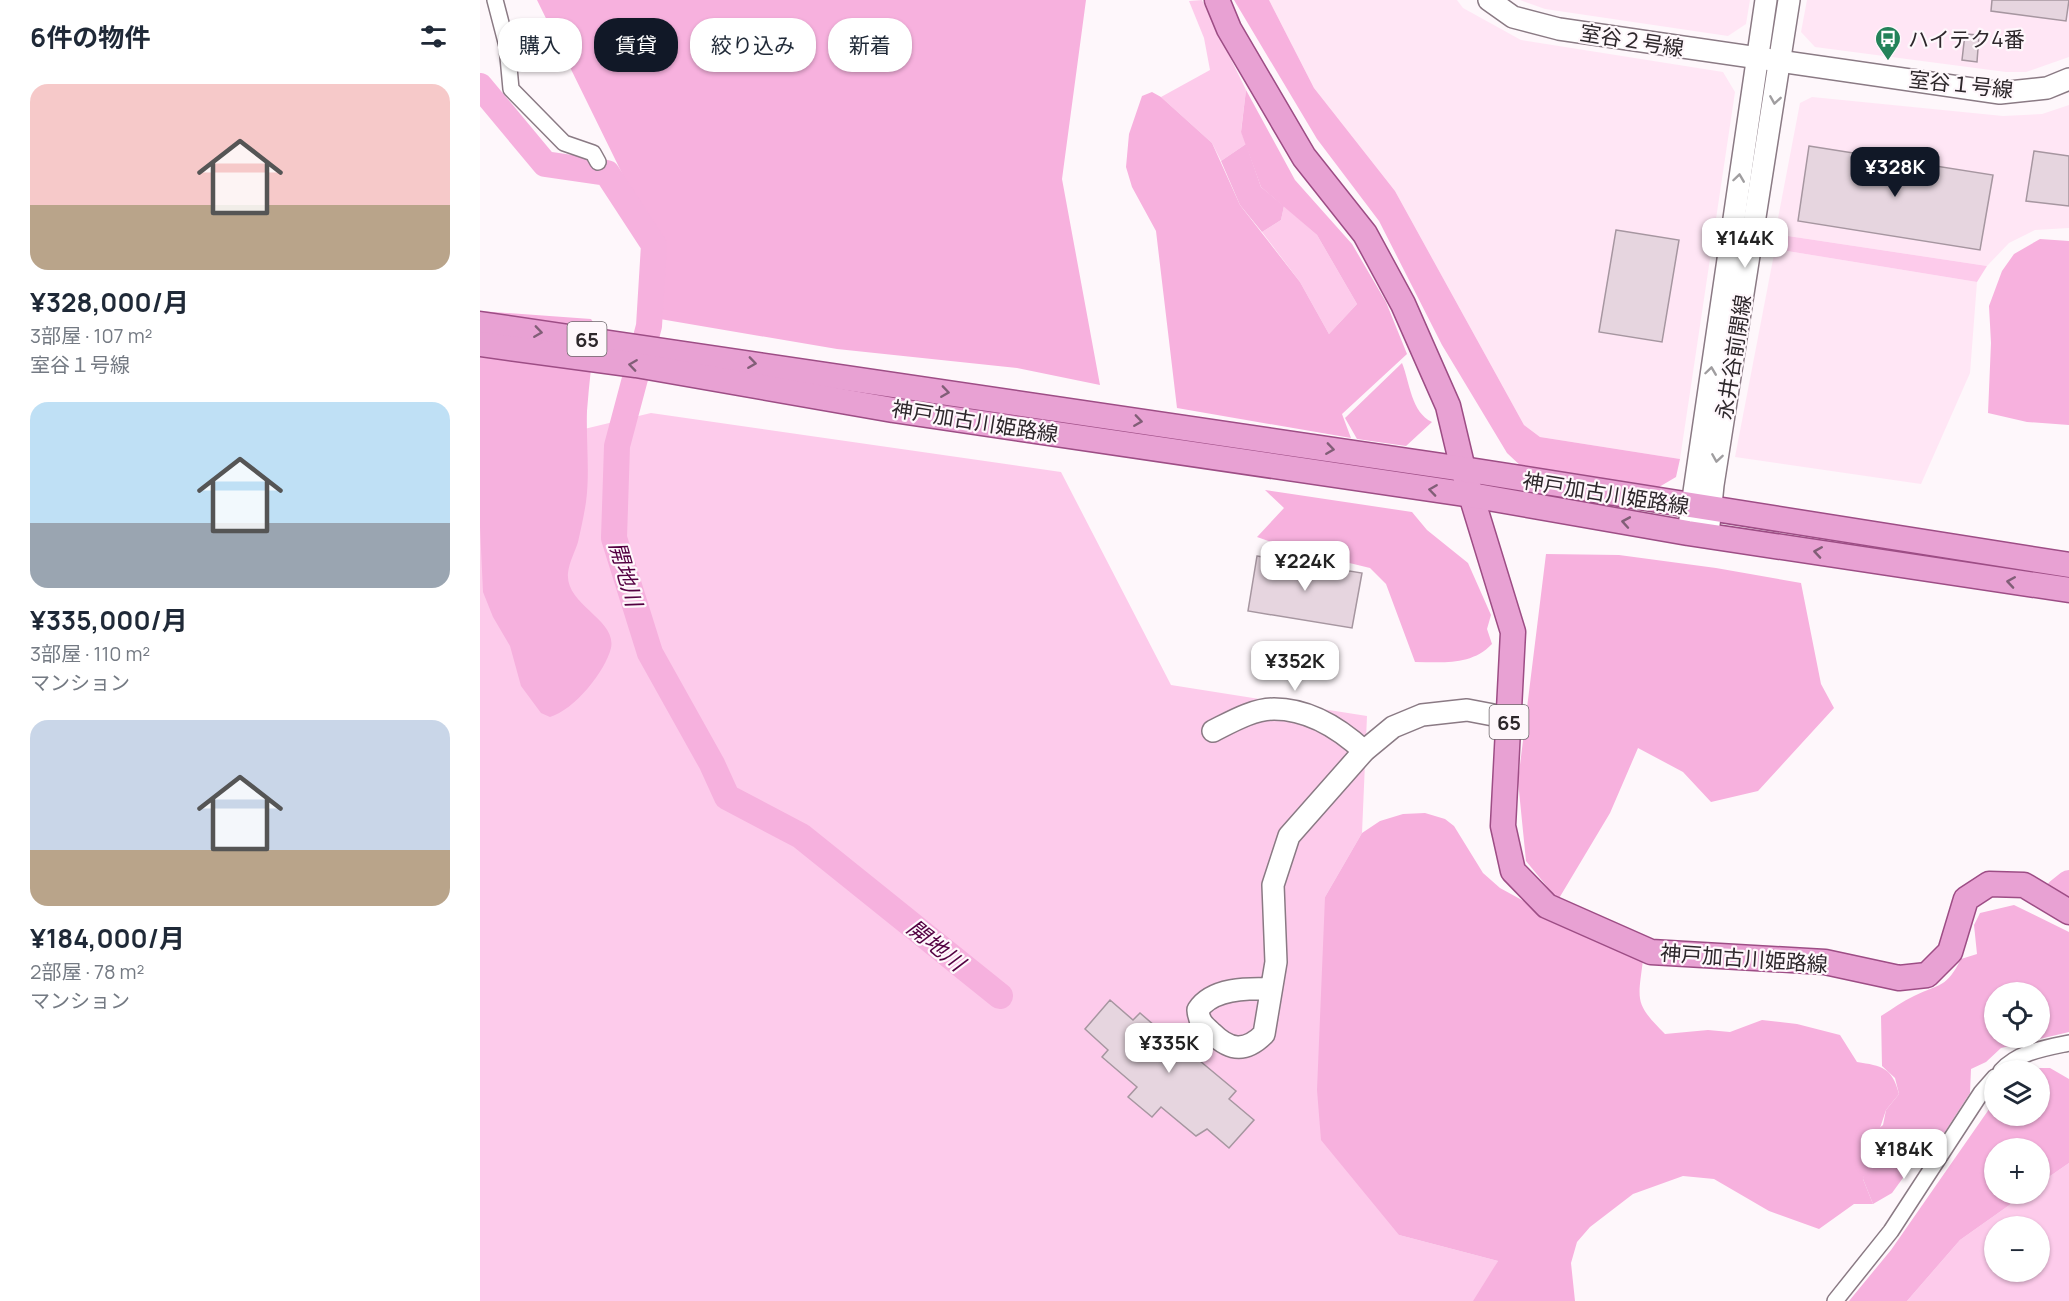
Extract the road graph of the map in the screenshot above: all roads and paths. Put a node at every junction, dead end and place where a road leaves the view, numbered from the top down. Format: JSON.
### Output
{"nodes":[{"id":1,"x":495,"y":0,"type":"edge"},
{"id":2,"x":1217,"y":0,"type":"edge"},
{"id":3,"x":1489,"y":0,"type":"edge"},
{"id":4,"x":1766,"y":0,"type":"edge"},
{"id":5,"x":1789,"y":0,"type":"edge"},
{"id":6,"x":1756,"y":59,"type":"junction"},
{"id":7,"x":1781,"y":62,"type":"junction"},
{"id":8,"x":2069,"y":79,"type":"edge"},
{"id":9,"x":597,"y":162,"type":"dead end"},
{"id":10,"x":480,"y":324,"type":"edge"},
{"id":11,"x":480,"y":344,"type":"edge"},
{"id":12,"x":692,"y":364,"type":"junction"},
{"id":13,"x":1463,"y":469,"type":"junction"},
{"id":14,"x":1471,"y":495,"type":"junction"},
{"id":15,"x":1702,"y":508,"type":"junction"},
{"id":16,"x":1698,"y":534,"type":"junction"},
{"id":17,"x":2069,"y":565,"type":"edge"},
{"id":18,"x":2069,"y":590,"type":"edge"},
{"id":19,"x":1509,"y":718,"type":"junction"},
{"id":20,"x":1213,"y":731,"type":"dead end"},
{"id":21,"x":1364,"y":751,"type":"junction"},
{"id":22,"x":2069,"y":912,"type":"edge"},
{"id":23,"x":1271,"y":989,"type":"dead end"},
{"id":24,"x":2069,"y":1043,"type":"edge"},
{"id":25,"x":2015,"y":1060,"type":"edge"},
{"id":26,"x":1984,"y":1090,"type":"edge"},
{"id":27,"x":1835,"y":1301,"type":"edge"}],
"edges":[{"from":1,"to":9,"type":"street"},
{"from":2,"to":13,"type":"main road","name":"神戸加古川姫路線","number":"65"},
{"from":3,"to":6,"type":"street","name":"室谷２号線"},
{"from":4,"to":6,"type":"street","name":"永井谷前開線"},
{"from":5,"to":7,"type":"street","name":"永井谷前開線"},
{"from":6,"to":7,"type":"street","name":"室谷２号線"},
{"from":15,"to":6,"type":"street","name":"永井谷前開線","one_way":true},
{"from":7,"to":8,"type":"street","name":"室谷１号線"},
{"from":7,"to":15,"type":"street","name":"永井谷前開線","one_way":true},
{"from":10,"to":12,"type":"main road","name":"神戸加古川姫路線","number":"65","one_way":true},
{"from":12,"to":11,"type":"main road","name":"神戸加古川姫路線","number":"65","one_way":true},
{"from":12,"to":13,"type":"main road","name":"神戸加古川姫路線","number":"65","one_way":true},
{"from":14,"to":12,"type":"main road","name":"神戸加古川姫路線","number":"65","one_way":true},
{"from":13,"to":14,"type":"main road","name":"神戸加古川姫路線","number":"65"},
{"from":13,"to":15,"type":"main road","name":"神戸加古川姫路線","number":"65"},
{"from":16,"to":14,"type":"main road","name":"神戸加古川姫路線","number":"65","one_way":true},
{"from":14,"to":19,"type":"main road","name":"神戸加古川姫路線","number":"65"},
{"from":15,"to":16,"type":"street","name":"永井谷前開線"},
{"from":15,"to":17,"type":"main road","name":"神戸加古川姫路線","number":"65"},
{"from":18,"to":16,"type":"main road","name":"神戸加古川姫路線","number":"65","one_way":true},
{"from":19,"to":21,"type":"street"},
{"from":19,"to":22,"type":"main road","name":"神戸加古川姫路線","number":"65"},
{"from":20,"to":21,"type":"street"},
{"from":21,"to":23,"type":"street"},
{"from":24,"to":25,"type":"street"},
{"from":26,"to":27,"type":"street"}]}
